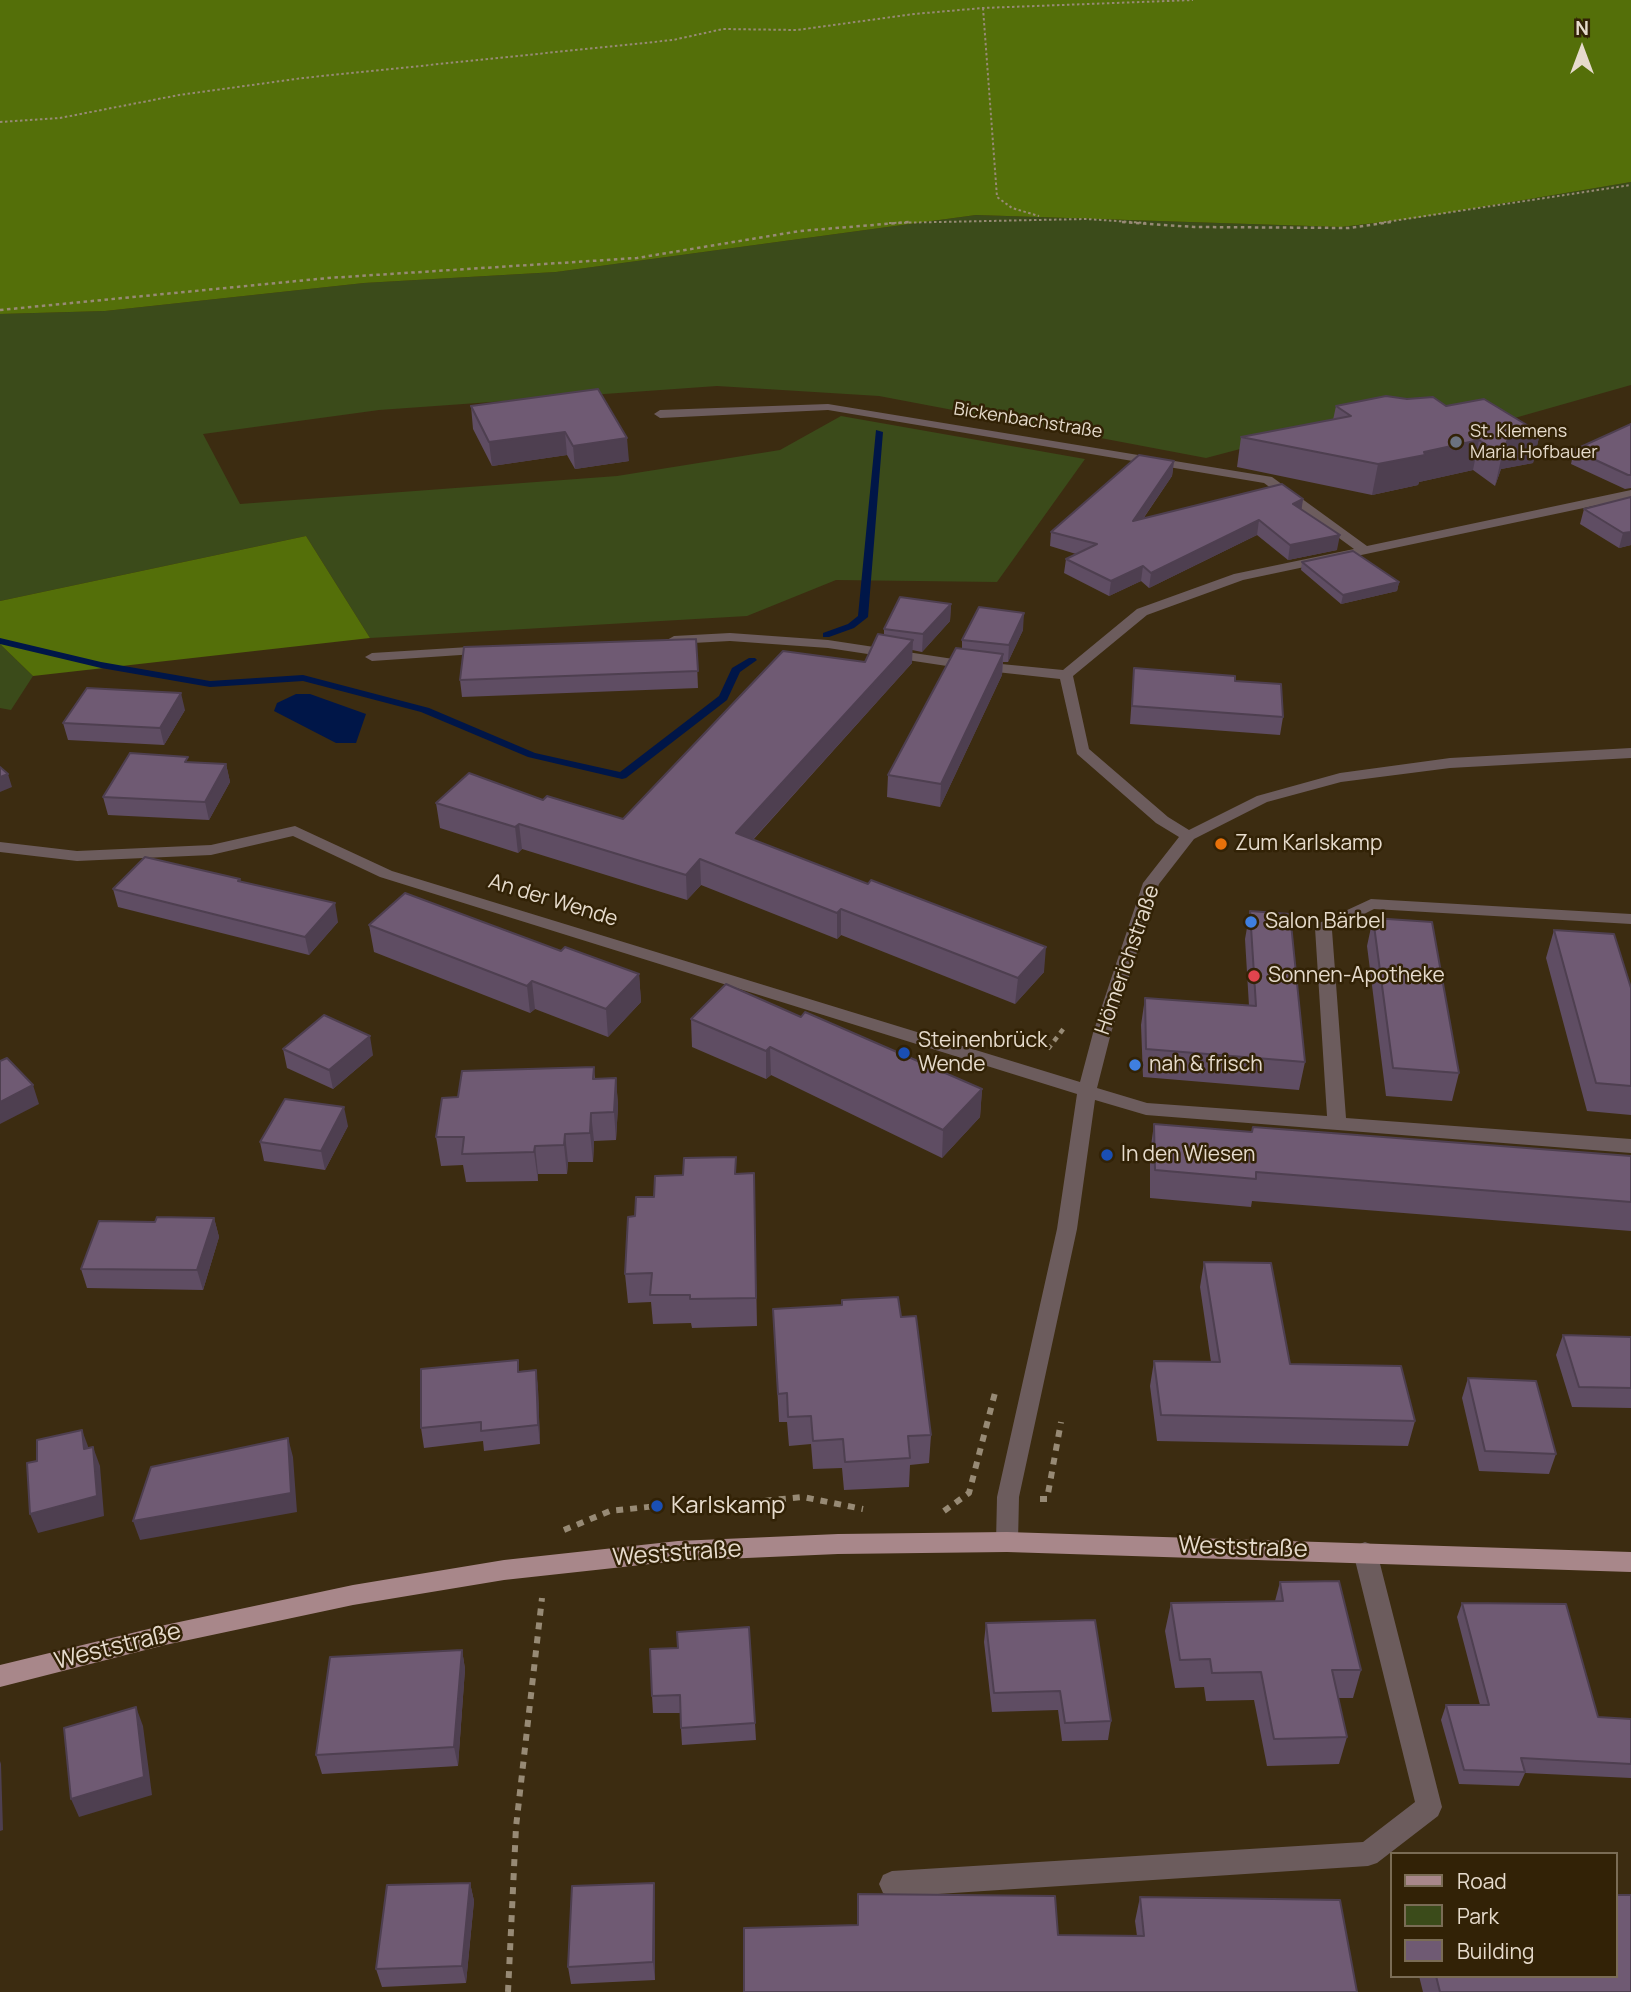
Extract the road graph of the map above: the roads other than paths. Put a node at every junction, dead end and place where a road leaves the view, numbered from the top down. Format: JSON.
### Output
{"nodes":[{"id":1,"x":660,"y":414,"type":"dead end"},
{"id":2,"x":1631,"y":494,"type":"edge"},
{"id":3,"x":1365,"y":551,"type":"junction"},
{"id":4,"x":662,"y":641,"type":"edge"},
{"id":5,"x":496,"y":650,"type":"edge"},
{"id":6,"x":372,"y":657,"type":"dead end"},
{"id":7,"x":1066,"y":675,"type":"junction"},
{"id":8,"x":1631,"y":753,"type":"edge"},
{"id":9,"x":1188,"y":836,"type":"junction"},
{"id":10,"x":0,"y":847,"type":"edge"},
{"id":11,"x":1631,"y":919,"type":"edge"},
{"id":12,"x":1087,"y":1092,"type":"junction"},
{"id":13,"x":1337,"y":1125,"type":"junction"},
{"id":14,"x":1631,"y":1146,"type":"edge"},
{"id":15,"x":1007,"y":1542,"type":"junction"},
{"id":16,"x":1365,"y":1552,"type":"junction"},
{"id":17,"x":1631,"y":1562,"type":"edge"},
{"id":18,"x":0,"y":1676,"type":"edge"},
{"id":19,"x":892,"y":1884,"type":"dead end"}],
"edges":[{"from":1,"to":3,"type":"street","name":"Bickenbachstraße"},
{"from":2,"to":3,"type":"street"},
{"from":3,"to":7,"type":"street"},
{"from":4,"to":7,"type":"street"},
{"from":5,"to":6,"type":"street"},
{"from":7,"to":9,"type":"street"},
{"from":8,"to":9,"type":"street","name":"Hömerichstraße"},
{"from":9,"to":12,"type":"street","name":"Hömerichstraße"},
{"from":10,"to":12,"type":"street","name":"An der Wende"},
{"from":11,"to":13,"type":"street"},
{"from":12,"to":13,"type":"street"},
{"from":12,"to":15,"type":"street","name":"Hömerichstraße"},
{"from":13,"to":14,"type":"street"},
{"from":15,"to":16,"type":"main road","name":"Weststraße"},
{"from":15,"to":18,"type":"main road","name":"Weststraße"},
{"from":16,"to":17,"type":"main road","name":"Weststraße"},
{"from":16,"to":19,"type":"street"}]}
